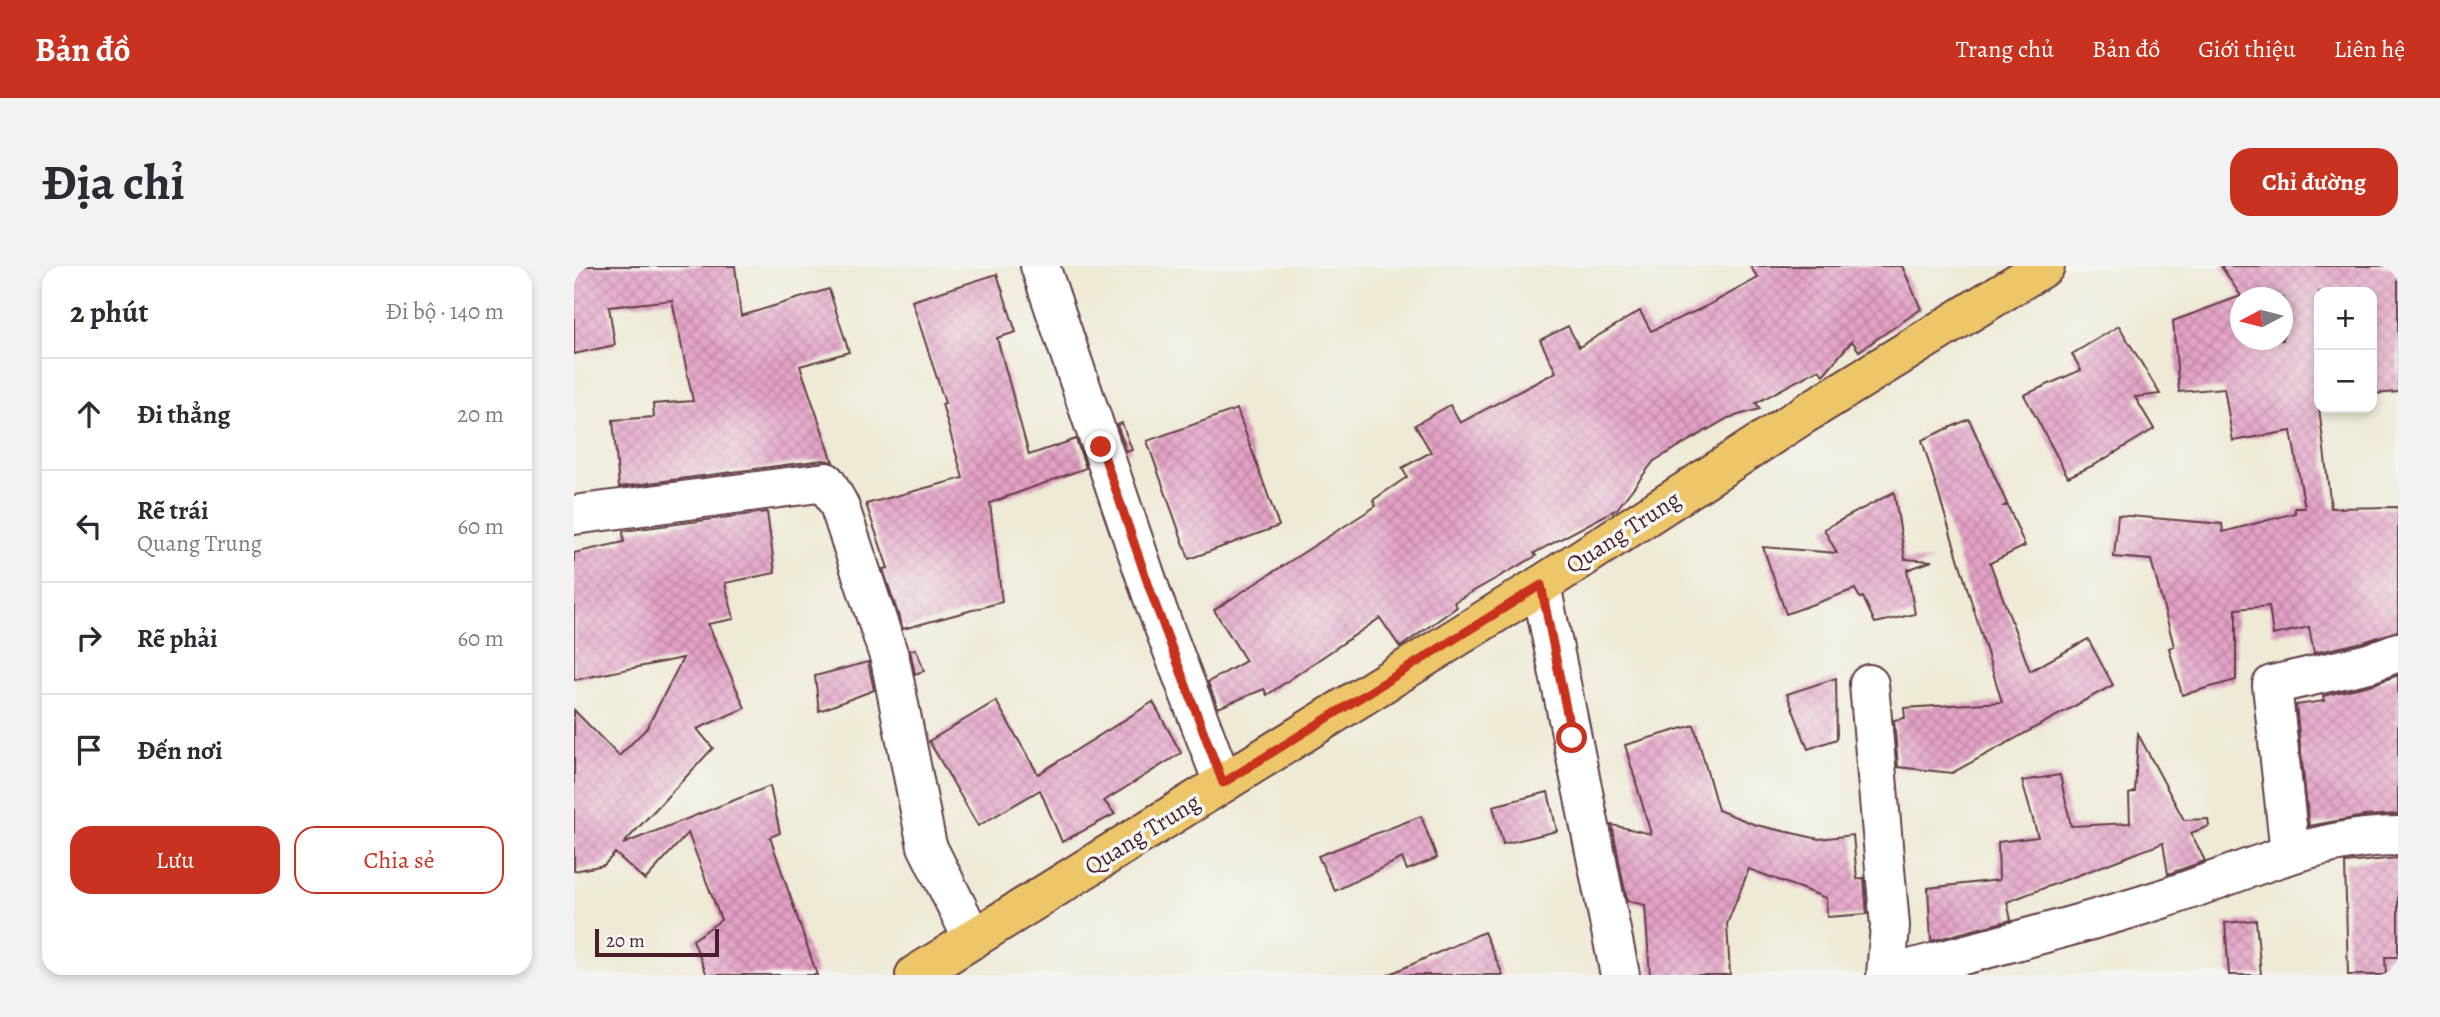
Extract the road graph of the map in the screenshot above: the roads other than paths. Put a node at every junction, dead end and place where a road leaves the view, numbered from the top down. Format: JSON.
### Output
{"nodes":[{"id":1,"x":1040,"y":266,"type":"edge"},
{"id":2,"x":2045,"y":266,"type":"edge"},
{"id":3,"x":574,"y":515,"type":"edge"},
{"id":4,"x":1541,"y":585,"type":"junction"},
{"id":5,"x":2398,"y":652,"type":"edge"},
{"id":6,"x":1869,"y":684,"type":"dead end"},
{"id":7,"x":1223,"y":783,"type":"junction"},
{"id":8,"x":2398,"y":836,"type":"edge"},
{"id":9,"x":2290,"y":854,"type":"junction"},
{"id":10,"x":973,"y":939,"type":"junction"},
{"id":11,"x":915,"y":975,"type":"edge"},
{"id":12,"x":1620,"y":975,"type":"edge"},
{"id":13,"x":1887,"y":975,"type":"edge"}],
"edges":[{"from":1,"to":7,"type":"street"},
{"from":2,"to":4,"type":"main road","name":"Quang Trung"},
{"from":3,"to":10,"type":"street"},
{"from":4,"to":7,"type":"main road","name":"Quang Trung"},
{"from":4,"to":12,"type":"street"},
{"from":5,"to":9,"type":"street"},
{"from":6,"to":13,"type":"street"},
{"from":7,"to":10,"type":"main road","name":"Quang Trung"},
{"from":8,"to":9,"type":"street"},
{"from":9,"to":13,"type":"street"},
{"from":10,"to":11,"type":"main road","name":"Quang Trung"}]}
